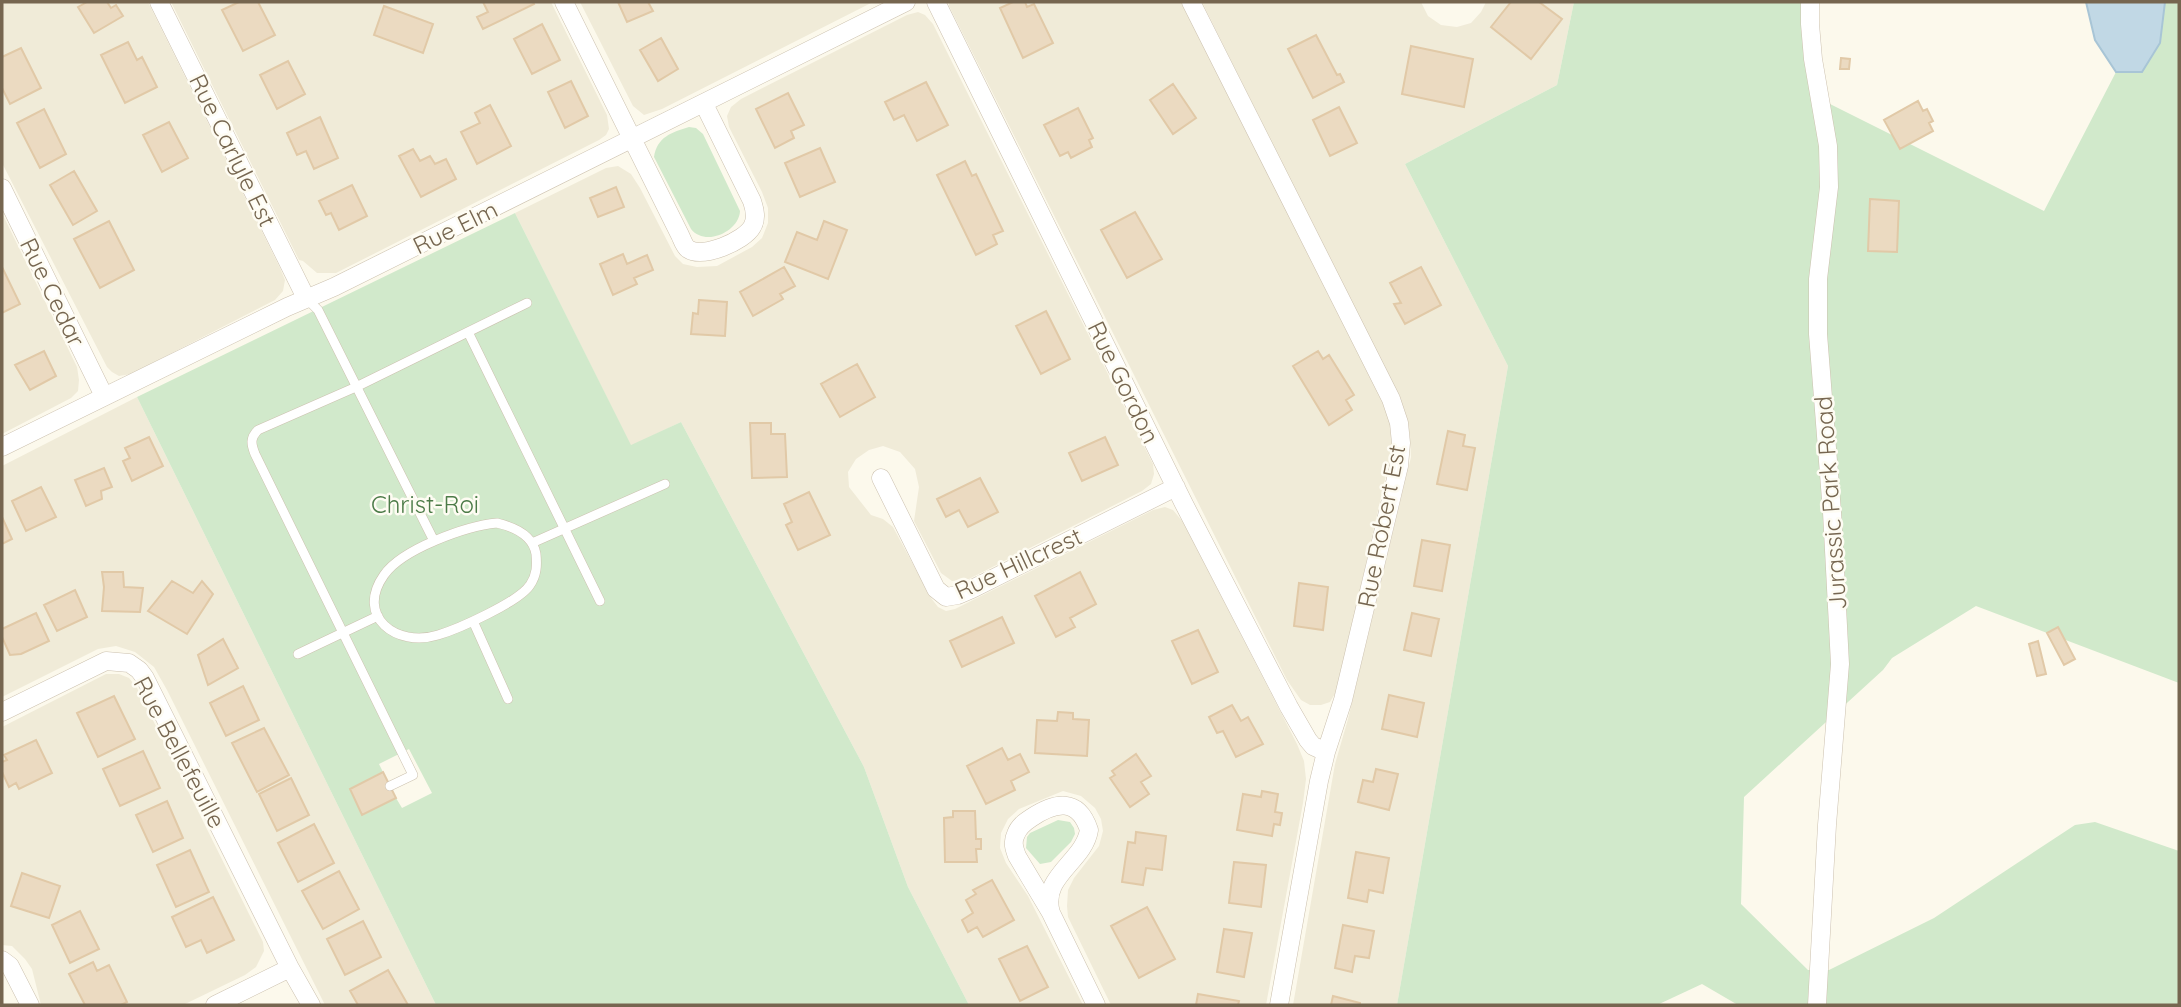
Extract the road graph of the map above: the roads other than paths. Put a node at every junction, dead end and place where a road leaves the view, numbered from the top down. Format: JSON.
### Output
{"nodes":[{"id":1,"x":159,"y":2,"type":"edge"},
{"id":2,"x":565,"y":2,"type":"edge"},
{"id":3,"x":906,"y":2,"type":"edge"},
{"id":4,"x":936,"y":2,"type":"edge"},
{"id":5,"x":1191,"y":2,"type":"edge"},
{"id":6,"x":1810,"y":2,"type":"edge"},
{"id":7,"x":704,"y":104,"type":"junction"},
{"id":8,"x":633,"y":139,"type":"junction"},
{"id":9,"x":2,"y":188,"type":"edge"},
{"id":10,"x":306,"y":298,"type":"junction"},
{"id":11,"x":527,"y":303,"type":"dead end"},
{"id":12,"x":468,"y":332,"type":"junction"},
{"id":13,"x":356,"y":387,"type":"junction"},
{"id":14,"x":104,"y":396,"type":"junction"},
{"id":15,"x":2,"y":447,"type":"edge"},
{"id":16,"x":881,"y":478,"type":"dead end"},
{"id":17,"x":665,"y":484,"type":"dead end"},
{"id":18,"x":1176,"y":486,"type":"junction"},
{"id":19,"x":565,"y":529,"type":"junction"},
{"id":20,"x":434,"y":541,"type":"junction"},
{"id":21,"x":532,"y":543,"type":"junction"},
{"id":22,"x":600,"y":601,"type":"dead end"},
{"id":23,"x":378,"y":616,"type":"junction"},
{"id":24,"x":473,"y":621,"type":"junction"},
{"id":25,"x":344,"y":633,"type":"junction"},
{"id":26,"x":298,"y":653,"type":"dead end"},
{"id":27,"x":508,"y":699,"type":"dead end"},
{"id":28,"x":2,"y":712,"type":"edge"},
{"id":29,"x":1326,"y":752,"type":"junction"},
{"id":30,"x":390,"y":786,"type":"dead end"},
{"id":31,"x":1051,"y":913,"type":"junction"},
{"id":32,"x":2,"y":960,"type":"edge"},
{"id":33,"x":290,"y":968,"type":"junction"},
{"id":34,"x":249,"y":998,"type":"edge"},
{"id":35,"x":30,"y":1005,"type":"edge"},
{"id":36,"x":215,"y":1005,"type":"edge"},
{"id":37,"x":311,"y":1005,"type":"edge"},
{"id":38,"x":1096,"y":1005,"type":"edge"},
{"id":39,"x":1279,"y":1005,"type":"edge"},
{"id":40,"x":1817,"y":1005,"type":"edge"}],
"edges":[{"from":1,"to":10,"type":"street","name":"Rue Carlyle Est"},
{"from":2,"to":8,"type":"street"},
{"from":3,"to":7,"type":"street","name":"Rue Elm"},
{"from":4,"to":18,"type":"street","name":"Rue Gordon"},
{"from":5,"to":29,"type":"street","name":"Rue Robert Est"},
{"from":6,"to":40,"type":"street","name":"Jurassic Park Road"},
{"from":7,"to":8,"type":"street","name":"Rue Elm"},
{"from":7,"to":8,"type":"street"},
{"from":8,"to":10,"type":"street","name":"Rue Elm"},
{"from":9,"to":14,"type":"street","name":"Rue Cedar"},
{"from":10,"to":13,"type":"lane"},
{"from":10,"to":14,"type":"street","name":"Rue Elm"},
{"from":11,"to":12,"type":"lane"},
{"from":12,"to":13,"type":"lane"},
{"from":12,"to":19,"type":"lane"},
{"from":13,"to":20,"type":"lane"},
{"from":13,"to":25,"type":"lane"},
{"from":14,"to":15,"type":"street","name":"Rue Elm"},
{"from":16,"to":18,"type":"street","name":"Rue Hillcrest"},
{"from":17,"to":19,"type":"lane"},
{"from":18,"to":29,"type":"street","name":"Rue Gordon"},
{"from":19,"to":21,"type":"lane"},
{"from":19,"to":22,"type":"lane"},
{"from":20,"to":21,"type":"lane"},
{"from":20,"to":23,"type":"lane"},
{"from":21,"to":24,"type":"lane"},
{"from":23,"to":24,"type":"lane"},
{"from":23,"to":25,"type":"lane"},
{"from":24,"to":27,"type":"lane"},
{"from":25,"to":26,"type":"lane"},
{"from":25,"to":30,"type":"lane"},
{"from":28,"to":33,"type":"street","name":"Rue Bellefeuille"},
{"from":29,"to":39,"type":"street","name":"Rue Robert Est"},
{"from":31,"to":31,"type":"street"},
{"from":31,"to":38,"type":"street"},
{"from":32,"to":35,"type":"street"},
{"from":33,"to":34,"type":"street"},
{"from":33,"to":37,"type":"street","name":"Rue Bellefeuille"},
{"from":34,"to":36,"type":"street"}]}
